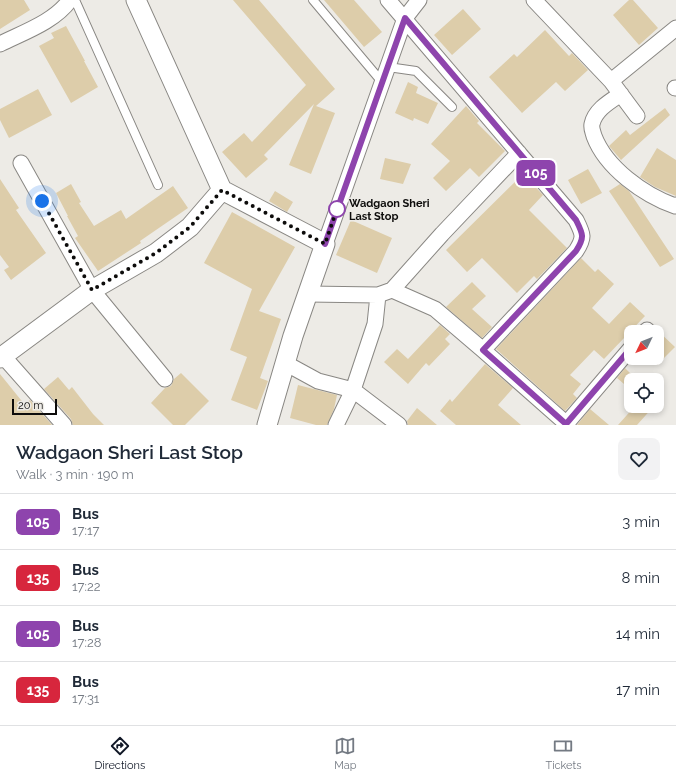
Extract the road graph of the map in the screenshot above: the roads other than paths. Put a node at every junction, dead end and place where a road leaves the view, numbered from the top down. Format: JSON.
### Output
{"nodes":[{"id":1,"x":70,"y":0,"type":"edge"},
{"id":2,"x":75,"y":0,"type":"edge"},
{"id":3,"x":136,"y":0,"type":"edge"},
{"id":4,"x":313,"y":0,"type":"edge"},
{"id":5,"x":388,"y":0,"type":"edge"},
{"id":6,"x":419,"y":0,"type":"edge"},
{"id":7,"x":534,"y":0,"type":"edge"},
{"id":8,"x":405,"y":18,"type":"junction"},
{"id":9,"x":676,"y":28,"type":"edge"},
{"id":10,"x":0,"y":44,"type":"edge"},
{"id":11,"x":388,"y":67,"type":"junction"},
{"id":12,"x":382,"y":82,"type":"junction"},
{"id":13,"x":611,"y":82,"type":"junction"},
{"id":14,"x":620,"y":94,"type":"junction"},
{"id":15,"x":452,"y":107,"type":"dead end"},
{"id":16,"x":637,"y":116,"type":"dead end"},
{"id":17,"x":519,"y":153,"type":"junction"},
{"id":18,"x":21,"y":163,"type":"dead end"},
{"id":19,"x":158,"y":185,"type":"dead end"},
{"id":20,"x":222,"y":190,"type":"junction"},
{"id":21,"x":676,"y":205,"type":"edge"},
{"id":22,"x":325,"y":244,"type":"junction"},
{"id":23,"x":92,"y":290,"type":"junction"},
{"id":24,"x":385,"y":293,"type":"junction"},
{"id":25,"x":308,"y":294,"type":"junction"},
{"id":26,"x":483,"y":350,"type":"junction"},
{"id":27,"x":624,"y":356,"type":"edge"},
{"id":28,"x":1,"y":357,"type":"edge"},
{"id":29,"x":285,"y":364,"type":"junction"},
{"id":30,"x":165,"y":379,"type":"dead end"},
{"id":31,"x":353,"y":390,"type":"junction"},
{"id":32,"x":567,"y":424,"type":"edge"},
{"id":33,"x":64,"y":425,"type":"edge"},
{"id":34,"x":267,"y":425,"type":"edge"},
{"id":35,"x":336,"y":425,"type":"edge"},
{"id":36,"x":399,"y":425,"type":"edge"}],
"edges":[{"from":1,"to":10,"type":"street"},
{"from":2,"to":19,"type":"lane"},
{"from":3,"to":20,"type":"street"},
{"from":4,"to":12,"type":"lane"},
{"from":5,"to":8,"type":"street"},
{"from":6,"to":8,"type":"street"},
{"from":7,"to":13,"type":"street"},
{"from":8,"to":11,"type":"street"},
{"from":8,"to":17,"type":"street"},
{"from":9,"to":13,"type":"street"},
{"from":11,"to":12,"type":"street"},
{"from":11,"to":15,"type":"lane"},
{"from":12,"to":22,"type":"street"},
{"from":13,"to":14,"type":"street"},
{"from":14,"to":16,"type":"street"},
{"from":14,"to":21,"type":"street"},
{"from":17,"to":24,"type":"street"},
{"from":17,"to":26,"type":"street"},
{"from":18,"to":23,"type":"street"},
{"from":20,"to":22,"type":"street"},
{"from":20,"to":23,"type":"street"},
{"from":22,"to":25,"type":"street"},
{"from":23,"to":28,"type":"street"},
{"from":23,"to":30,"type":"street"},
{"from":24,"to":25,"type":"street"},
{"from":24,"to":26,"type":"street"},
{"from":24,"to":31,"type":"street"},
{"from":25,"to":29,"type":"street"},
{"from":26,"to":32,"type":"street"},
{"from":27,"to":32,"type":"street"},
{"from":28,"to":33,"type":"street"},
{"from":29,"to":31,"type":"street"},
{"from":29,"to":34,"type":"street"},
{"from":31,"to":35,"type":"street"},
{"from":31,"to":36,"type":"street"}]}
